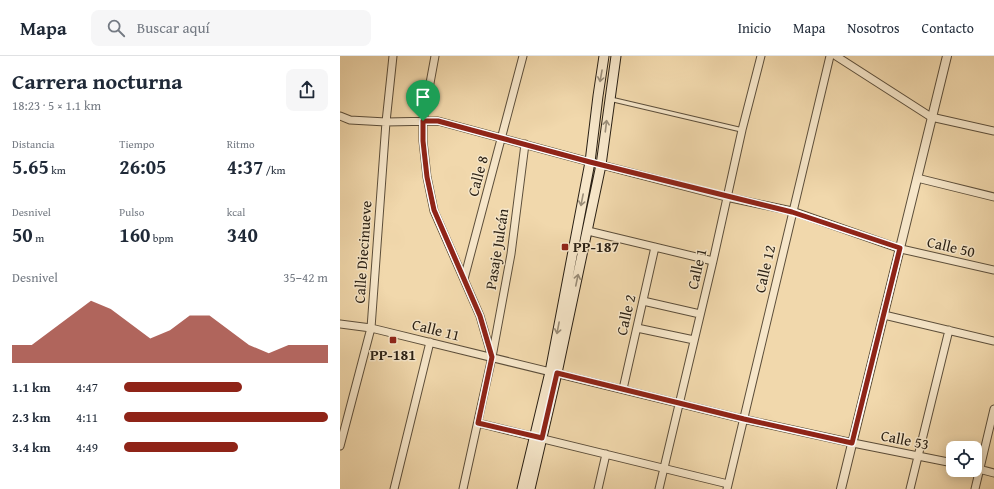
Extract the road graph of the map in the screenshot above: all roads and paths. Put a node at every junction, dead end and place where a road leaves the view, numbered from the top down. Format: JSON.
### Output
{"nodes":[{"id":1,"x":393,"y":56,"type":"edge"},
{"id":2,"x":435,"y":56,"type":"edge"},
{"id":3,"x":523,"y":56,"type":"edge"},
{"id":4,"x":604,"y":56,"type":"edge"},
{"id":5,"x":616,"y":56,"type":"edge"},
{"id":6,"x":761,"y":56,"type":"edge"},
{"id":7,"x":830,"y":56,"type":"edge"},
{"id":8,"x":836,"y":56,"type":"edge"},
{"id":9,"x":947,"y":56,"type":"edge"},
{"id":10,"x":609,"y":98,"type":"junction"},
{"id":11,"x":340,"y":116,"type":"edge"},
{"id":12,"x":932,"y":117,"type":"junction"},
{"id":13,"x":423,"y":121,"type":"junction"},
{"id":14,"x":386,"y":122,"type":"junction"},
{"id":15,"x":993,"y":129,"type":"edge"},
{"id":16,"x":742,"y":130,"type":"junction"},
{"id":17,"x":501,"y":138,"type":"junction"},
{"id":18,"x":525,"y":144,"type":"junction"},
{"id":19,"x":590,"y":162,"type":"junction"},
{"id":20,"x":601,"y":165,"type":"junction"},
{"id":21,"x":917,"y":178,"type":"junction"},
{"id":22,"x":726,"y":196,"type":"junction"},
{"id":23,"x":994,"y":197,"type":"edge"},
{"id":24,"x":792,"y":212,"type":"junction"},
{"id":25,"x":588,"y":231,"type":"junction"},
{"id":26,"x":655,"y":247,"type":"junction"},
{"id":27,"x":901,"y":248,"type":"junction"},
{"id":28,"x":712,"y":261,"type":"junction"},
{"id":29,"x":994,"y":270,"type":"edge"},
{"id":30,"x":464,"y":279,"type":"junction"},
{"id":31,"x":643,"y":300,"type":"junction"},
{"id":32,"x":700,"y":314,"type":"junction"},
{"id":33,"x":884,"y":315,"type":"junction"},
{"id":34,"x":340,"y":324,"type":"edge"},
{"id":35,"x":371,"y":328,"type":"junction"},
{"id":36,"x":637,"y":328,"type":"junction"},
{"id":37,"x":949,"y":330,"type":"junction"},
{"id":38,"x":694,"y":340,"type":"junction"},
{"id":39,"x":994,"y":341,"type":"edge"},
{"id":40,"x":430,"y":342,"type":"junction"},
{"id":41,"x":492,"y":357,"type":"junction"},
{"id":42,"x":554,"y":372,"type":"junction"},
{"id":43,"x":622,"y":389,"type":"junction"},
{"id":44,"x":679,"y":403,"type":"junction"},
{"id":45,"x":994,"y":409,"type":"edge"},
{"id":46,"x":744,"y":419,"type":"junction"},
{"id":47,"x":478,"y":423,"type":"junction"},
{"id":48,"x":538,"y":437,"type":"junction"},
{"id":49,"x":852,"y":443,"type":"junction"},
{"id":50,"x":340,"y":446,"type":"edge"},
{"id":51,"x":982,"y":451,"type":"edge"},
{"id":52,"x":606,"y":454,"type":"junction"},
{"id":53,"x":918,"y":456,"type":"junction"},
{"id":54,"x":946,"y":462,"type":"edge"},
{"id":55,"x":664,"y":468,"type":"junction"},
{"id":56,"x":982,"y":470,"type":"edge"},
{"id":57,"x":994,"y":473,"type":"edge"},
{"id":58,"x":976,"y":477,"type":"edge"},
{"id":59,"x":727,"y":486,"type":"edge"},
{"id":60,"x":394,"y":489,"type":"edge"},
{"id":61,"x":463,"y":489,"type":"edge"},
{"id":62,"x":522,"y":489,"type":"edge"},
{"id":63,"x":530,"y":489,"type":"edge"},
{"id":64,"x":598,"y":489,"type":"edge"},
{"id":65,"x":658,"y":489,"type":"edge"},
{"id":66,"x":841,"y":489,"type":"edge"},
{"id":67,"x":910,"y":489,"type":"edge"},
{"id":68,"x":974,"y":489,"type":"edge"}],
"edges":[{"from":1,"to":14,"type":"street","name":"Calle Diecinueve"},
{"from":2,"to":13,"type":"street"},
{"from":3,"to":17,"type":"street","name":"Calle 8"},
{"from":4,"to":19,"type":"main road","one_way":true},
{"from":5,"to":10,"type":"main road"},
{"from":6,"to":16,"type":"street","name":"Calle 1"},
{"from":7,"to":24,"type":"street","name":"Calle 12"},
{"from":8,"to":12,"type":"street"},
{"from":9,"to":12,"type":"street"},
{"from":10,"to":16,"type":"lane"},
{"from":20,"to":10,"type":"main road","one_way":true},
{"from":11,"to":14,"type":"street","name":"Calle 50"},
{"from":12,"to":15,"type":"street"},
{"from":12,"to":21,"type":"street"},
{"from":13,"to":14,"type":"street","name":"Calle 50"},
{"from":13,"to":17,"type":"street","name":"Calle 50"},
{"from":13,"to":30,"type":"street"},
{"from":14,"to":35,"type":"street","name":"Calle Diecinueve"},
{"from":16,"to":22,"type":"street","name":"Calle 1"},
{"from":17,"to":18,"type":"street","name":"Calle 50"},
{"from":17,"to":30,"type":"street","name":"Calle 8"},
{"from":18,"to":19,"type":"street","name":"Calle 50"},
{"from":18,"to":41,"type":"street","name":"Pasaje Julcán"},
{"from":19,"to":20,"type":"street","name":"Calle 50"},
{"from":19,"to":42,"type":"main road","one_way":true},
{"from":20,"to":22,"type":"street","name":"Calle 50"},
{"from":20,"to":25,"type":"main road"},
{"from":21,"to":23,"type":"street"},
{"from":21,"to":27,"type":"street"},
{"from":22,"to":24,"type":"street","name":"Calle 50"},
{"from":22,"to":28,"type":"street","name":"Calle 1"},
{"from":24,"to":27,"type":"street","name":"Calle 50"},
{"from":24,"to":46,"type":"street","name":"Calle 12"},
{"from":25,"to":26,"type":"street"},
{"from":42,"to":25,"type":"main road","one_way":true},
{"from":26,"to":28,"type":"street"},
{"from":26,"to":31,"type":"street","name":"Calle 2"},
{"from":27,"to":29,"type":"street","name":"Calle 50"},
{"from":27,"to":33,"type":"street"},
{"from":28,"to":32,"type":"street","name":"Calle 1"},
{"from":30,"to":41,"type":"street"},
{"from":31,"to":32,"type":"street"},
{"from":31,"to":36,"type":"street","name":"Calle 2"},
{"from":32,"to":38,"type":"street","name":"Calle 1"},
{"from":33,"to":37,"type":"street"},
{"from":33,"to":49,"type":"street"},
{"from":34,"to":35,"type":"street","name":"Calle 11"},
{"from":35,"to":40,"type":"street","name":"Calle 11"},
{"from":35,"to":50,"type":"street","name":"Calle Diecinueve"},
{"from":36,"to":38,"type":"street"},
{"from":36,"to":43,"type":"street","name":"Calle 2"},
{"from":37,"to":39,"type":"street"},
{"from":37,"to":53,"type":"street"},
{"from":38,"to":44,"type":"street","name":"Calle 1"},
{"from":40,"to":41,"type":"street","name":"Calle 11"},
{"from":40,"to":60,"type":"street"},
{"from":41,"to":42,"type":"street","name":"Calle 11"},
{"from":41,"to":47,"type":"street","name":"Pasaje Julcán"},
{"from":42,"to":43,"type":"street","name":"Calle 11"},
{"from":42,"to":48,"type":"main road"},
{"from":43,"to":44,"type":"street","name":"Calle 11"},
{"from":44,"to":46,"type":"street","name":"Calle 11"},
{"from":44,"to":55,"type":"street","name":"Calle 1"},
{"from":45,"to":51,"type":"street"},
{"from":46,"to":49,"type":"street","name":"Calle 11"},
{"from":46,"to":59,"type":"street","name":"Calle 12"},
{"from":47,"to":48,"type":"street"},
{"from":47,"to":61,"type":"street","name":"Pasaje Julcán"},
{"from":48,"to":52,"type":"street"},
{"from":48,"to":62,"type":"main road"},
{"from":48,"to":63,"type":"main road"},
{"from":49,"to":53,"type":"street","name":"Calle 53"},
{"from":49,"to":66,"type":"street"},
{"from":52,"to":55,"type":"street"},
{"from":52,"to":64,"type":"street"},
{"from":53,"to":54,"type":"street","name":"Calle 53"},
{"from":53,"to":67,"type":"street"},
{"from":55,"to":59,"type":"street"},
{"from":55,"to":65,"type":"street","name":"Calle 1"},
{"from":56,"to":57,"type":"street"},
{"from":58,"to":68,"type":"street"}]}
